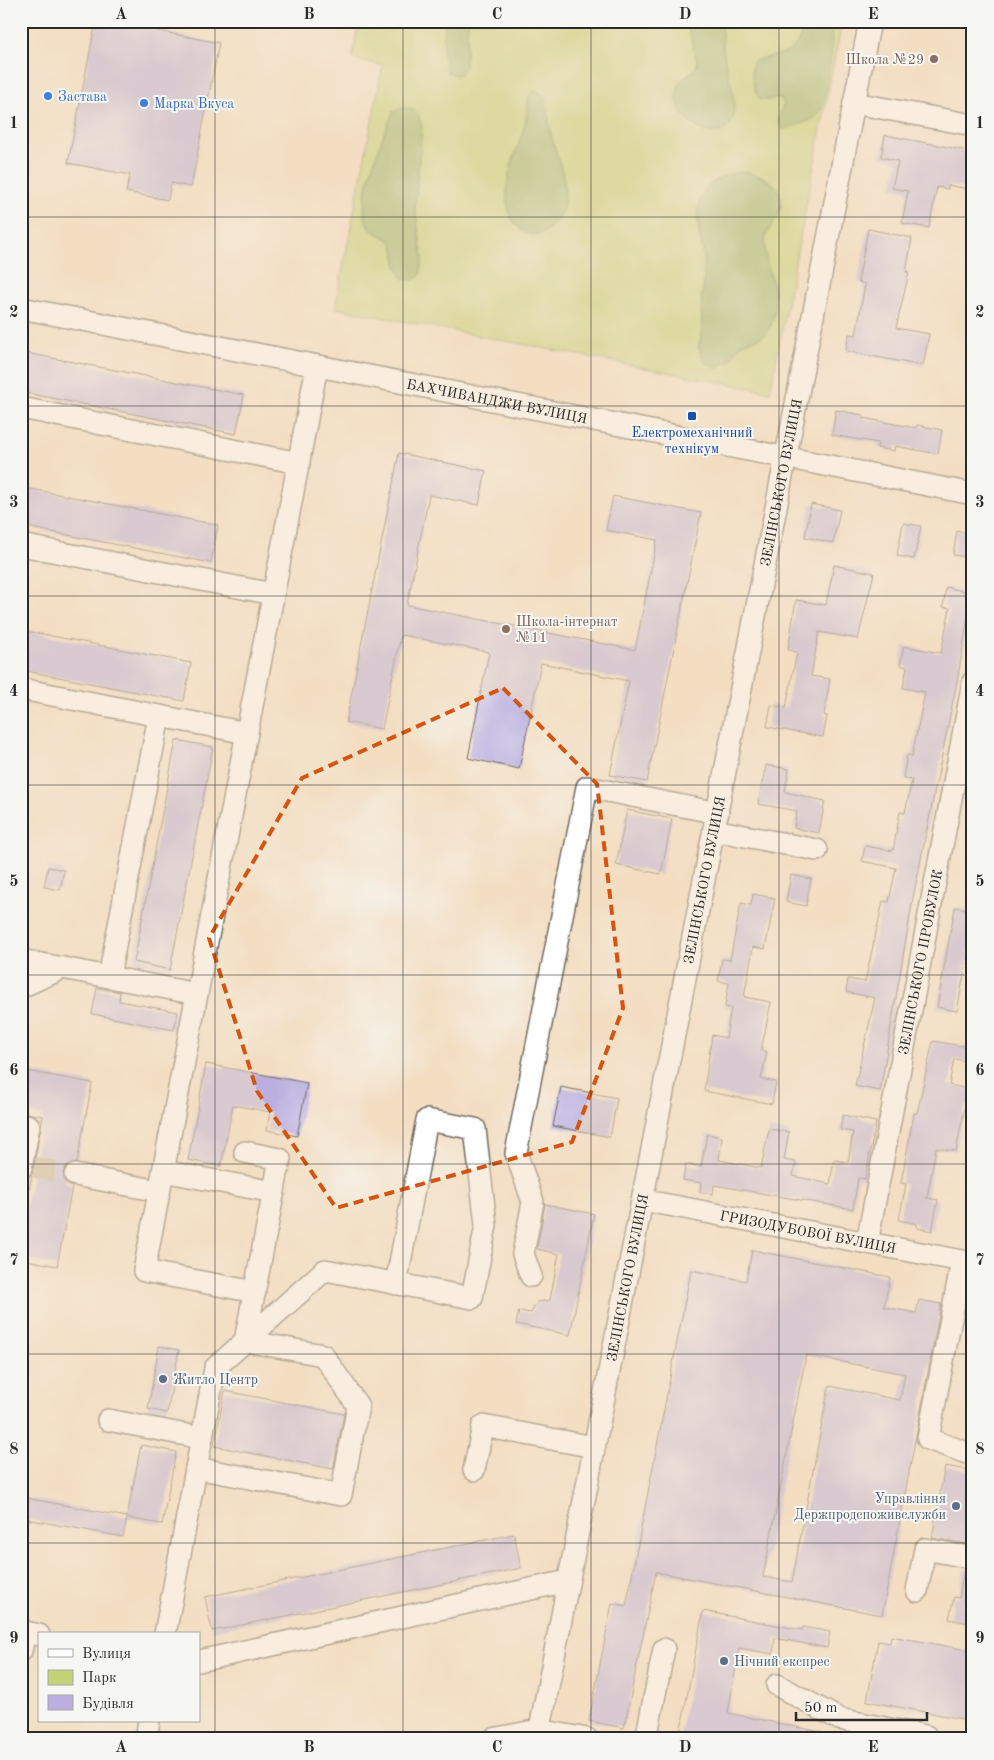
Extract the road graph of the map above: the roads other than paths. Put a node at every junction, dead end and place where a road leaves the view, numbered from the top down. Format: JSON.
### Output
{"nodes":[{"id":1,"x":870,"y":21,"type":"edge"},
{"id":2,"x":854,"y":103,"type":"junction"},
{"id":3,"x":973,"y":125,"type":"edge"},
{"id":4,"x":21,"y":308,"type":"edge"},
{"id":5,"x":317,"y":366,"type":"junction"},
{"id":6,"x":21,"y":408,"type":"edge"},
{"id":7,"x":787,"y":457,"type":"junction"},
{"id":8,"x":299,"y":463,"type":"junction"},
{"id":9,"x":973,"y":494,"type":"edge"},
{"id":10,"x":21,"y":545,"type":"edge"},
{"id":11,"x":273,"y":594,"type":"junction"},
{"id":12,"x":973,"y":682,"type":"edge"},
{"id":13,"x":21,"y":689,"type":"edge"},
{"id":14,"x":159,"y":716,"type":"junction"},
{"id":15,"x":247,"y":733,"type":"junction"},
{"id":16,"x":716,"y":821,"type":"junction"},
{"id":17,"x":817,"y":850,"type":"dead end"},
{"id":18,"x":21,"y":960,"type":"edge"},
{"id":19,"x":63,"y":968,"type":"junction"},
{"id":20,"x":109,"y":977,"type":"junction"},
{"id":21,"x":21,"y":987,"type":"edge"},
{"id":22,"x":197,"y":994,"type":"junction"},
{"id":23,"x":21,"y":1124,"type":"edge"},
{"id":24,"x":245,"y":1152,"type":"dead end"},
{"id":25,"x":26,"y":1167,"type":"edge"},
{"id":26,"x":75,"y":1175,"type":"tunnel mouth"},
{"id":27,"x":161,"y":1181,"type":"junction"},
{"id":28,"x":274,"y":1192,"type":"junction"},
{"id":29,"x":642,"y":1200,"type":"junction"},
{"id":30,"x":866,"y":1243,"type":"junction"},
{"id":31,"x":967,"y":1262,"type":"edge"},
{"id":32,"x":531,"y":1276,"type":"dead end"},
{"id":33,"x":396,"y":1284,"type":"junction"},
{"id":34,"x":255,"y":1292,"type":"junction"},
{"id":35,"x":246,"y":1341,"type":"junction"},
{"id":36,"x":108,"y":1420,"type":"dead end"},
{"id":37,"x":202,"y":1438,"type":"junction"},
{"id":38,"x":594,"y":1447,"type":"junction"},
{"id":39,"x":973,"y":1455,"type":"edge"},
{"id":40,"x":196,"y":1468,"type":"junction"},
{"id":41,"x":474,"y":1470,"type":"dead end"},
{"id":42,"x":973,"y":1558,"type":"edge"},
{"id":43,"x":568,"y":1581,"type":"junction"},
{"id":44,"x":917,"y":1591,"type":"dead end"},
{"id":45,"x":165,"y":1632,"type":"edge"},
{"id":46,"x":38,"y":1635,"type":"edge"},
{"id":47,"x":664,"y":1649,"type":"dead end"},
{"id":48,"x":21,"y":1650,"type":"edge"},
{"id":49,"x":200,"y":1661,"type":"edge"},
{"id":50,"x":777,"y":1684,"type":"dead end"},
{"id":51,"x":149,"y":1722,"type":"edge"},
{"id":52,"x":538,"y":1734,"type":"edge"},
{"id":53,"x":146,"y":1739,"type":"edge"},
{"id":54,"x":493,"y":1739,"type":"edge"},
{"id":55,"x":587,"y":1739,"type":"edge"},
{"id":56,"x":646,"y":1739,"type":"edge"},
{"id":57,"x":927,"y":1739,"type":"edge"}],
"edges":[{"from":1,"to":2,"type":"street","name":"ЗЕЛІНСЬКОГО ВУЛИЦЯ"},
{"from":2,"to":3,"type":"street"},
{"from":2,"to":7,"type":"street","name":"ЗЕЛІНСЬКОГО ВУЛИЦЯ"},
{"from":4,"to":5,"type":"street","name":"БАХЧИВАНДЖИ ВУЛИЦЯ"},
{"from":5,"to":7,"type":"street","name":"БАХЧИВАНДЖИ ВУЛИЦЯ"},
{"from":5,"to":8,"type":"street"},
{"from":6,"to":8,"type":"street"},
{"from":7,"to":9,"type":"street","name":"БАХЧИВАНДЖИ ВУЛИЦЯ"},
{"from":7,"to":16,"type":"street","name":"ЗЕЛІНСЬКОГО ВУЛИЦЯ"},
{"from":8,"to":11,"type":"street"},
{"from":10,"to":11,"type":"street"},
{"from":11,"to":15,"type":"street"},
{"from":12,"to":30,"type":"street","name":"ЗЕЛІНСЬКОГО ПРОВУЛОК"},
{"from":13,"to":14,"type":"street"},
{"from":14,"to":15,"type":"street"},
{"from":14,"to":20,"type":"street"},
{"from":15,"to":22,"type":"street"},
{"from":16,"to":17,"type":"street"},
{"from":16,"to":29,"type":"street","name":"ЗЕЛІНСЬКОГО ВУЛИЦЯ"},
{"from":16,"to":32,"type":"street"},
{"from":18,"to":19,"type":"street"},
{"from":19,"to":20,"type":"street"},
{"from":19,"to":21,"type":"street"},
{"from":20,"to":22,"type":"street"},
{"from":22,"to":27,"type":"street"},
{"from":23,"to":25,"type":"street"},
{"from":24,"to":28,"type":"street"},
{"from":26,"to":27,"type":"street"},
{"from":27,"to":28,"type":"street"},
{"from":27,"to":34,"type":"street"},
{"from":28,"to":34,"type":"street"},
{"from":29,"to":30,"type":"street","name":"ГРИЗОДУБОВОЇ ВУЛИЦЯ"},
{"from":29,"to":38,"type":"street","name":"ЗЕЛІНСЬКОГО ВУЛИЦЯ"},
{"from":30,"to":31,"type":"street","name":"ГРИЗОДУБОВОЇ ВУЛИЦЯ"},
{"from":31,"to":39,"type":"street"},
{"from":33,"to":33,"type":"street"},
{"from":33,"to":35,"type":"street"},
{"from":34,"to":35,"type":"street"},
{"from":35,"to":37,"type":"street"},
{"from":35,"to":40,"type":"street"},
{"from":36,"to":37,"type":"street"},
{"from":37,"to":40,"type":"street"},
{"from":38,"to":41,"type":"street"},
{"from":38,"to":43,"type":"street","name":"ЗЕЛІНСЬКОГО ВУЛИЦЯ"},
{"from":40,"to":45,"type":"street"},
{"from":42,"to":44,"type":"street"},
{"from":43,"to":49,"type":"street"},
{"from":43,"to":52,"type":"street","name":"ЗЕЛІНСЬКОГО ВУЛИЦЯ"},
{"from":46,"to":48,"type":"street"},
{"from":47,"to":56,"type":"street"},
{"from":50,"to":57,"type":"street"},
{"from":51,"to":53,"type":"street"},
{"from":52,"to":54,"type":"street"},
{"from":52,"to":55,"type":"street"}]}
